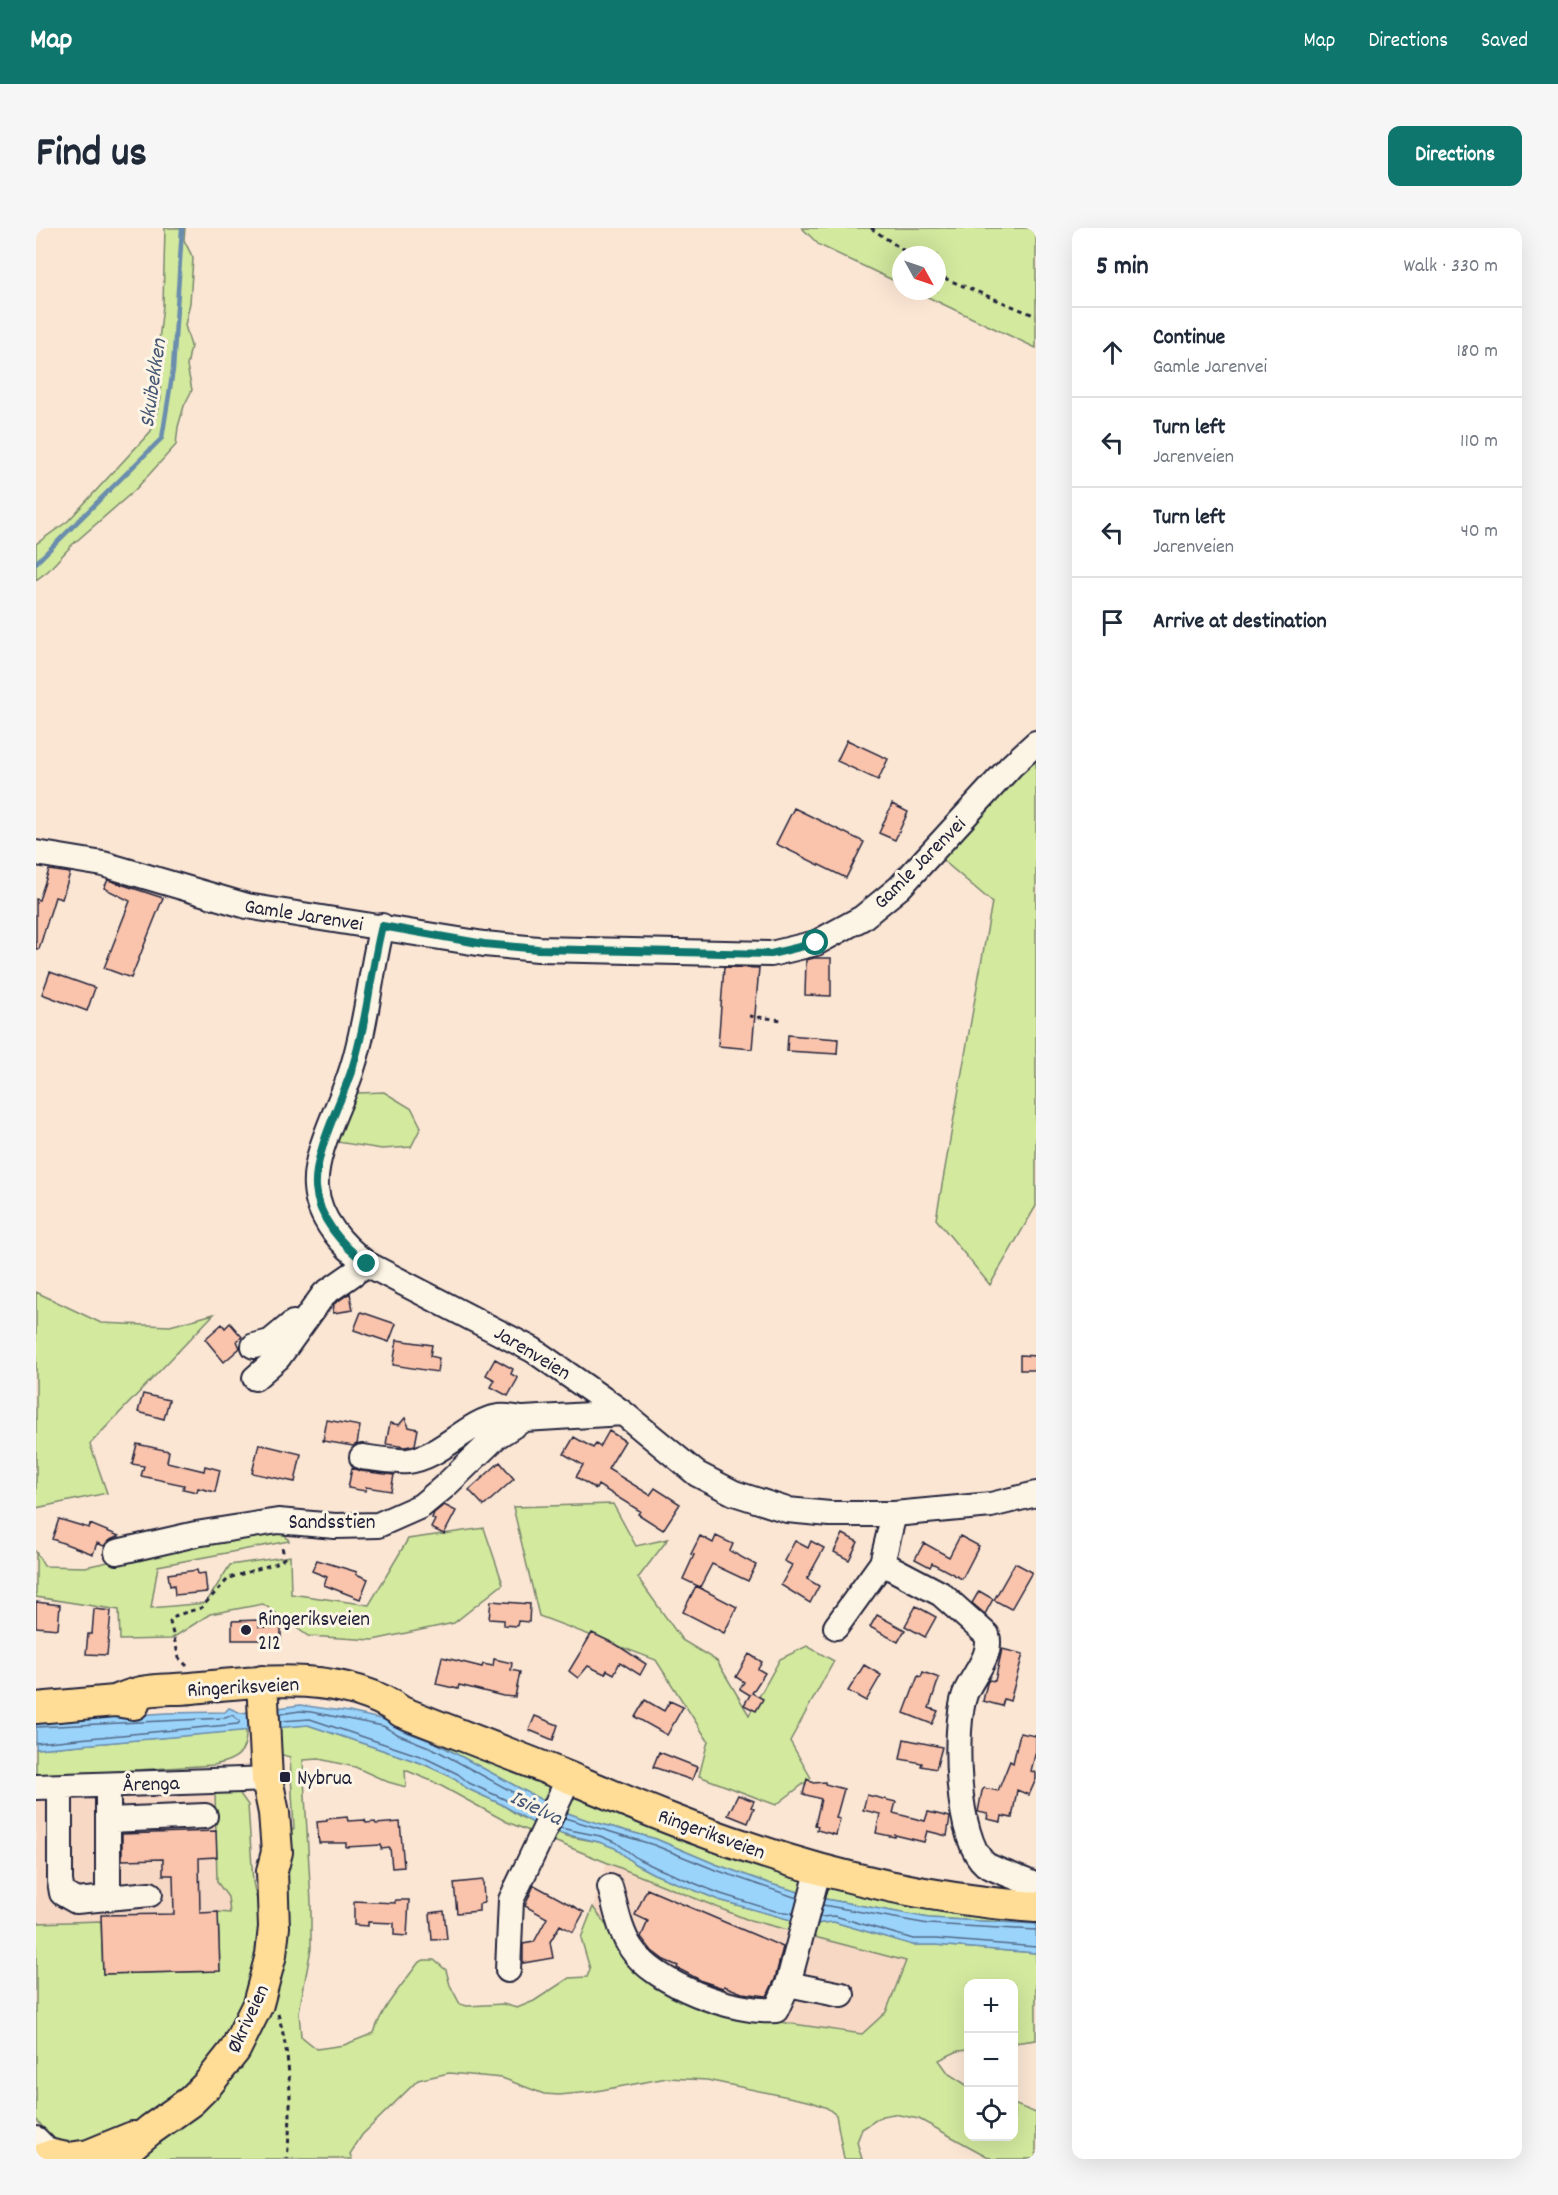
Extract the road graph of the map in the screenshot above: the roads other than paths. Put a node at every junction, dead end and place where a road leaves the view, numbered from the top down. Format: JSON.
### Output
{"nodes":[{"id":1,"x":1036,"y":743,"type":"edge"},
{"id":2,"x":36,"y":853,"type":"edge"},
{"id":3,"x":382,"y":926,"type":"junction"},
{"id":4,"x":367,"y":1264,"type":"junction"},
{"id":5,"x":314,"y":1307,"type":"junction"},
{"id":6,"x":254,"y":1346,"type":"dead end"},
{"id":7,"x":255,"y":1378,"type":"dead end"},
{"id":8,"x":623,"y":1413,"type":"junction"},
{"id":9,"x":524,"y":1419,"type":"junction"},
{"id":10,"x":362,"y":1457,"type":"dead end"},
{"id":11,"x":1036,"y":1494,"type":"edge"},
{"id":12,"x":894,"y":1514,"type":"junction"},
{"id":13,"x":117,"y":1552,"type":"dead end"},
{"id":14,"x":882,"y":1563,"type":"junction"},
{"id":15,"x":836,"y":1627,"type":"dead end"},
{"id":16,"x":262,"y":1695,"type":"junction"},
{"id":17,"x":36,"y":1708,"type":"edge"},
{"id":18,"x":569,"y":1778,"type":"junction"},
{"id":19,"x":267,"y":1779,"type":"junction"},
{"id":20,"x":108,"y":1785,"type":"junction"},
{"id":21,"x":36,"y":1787,"type":"edge"},
{"id":22,"x":60,"y":1787,"type":"junction"},
{"id":23,"x":205,"y":1816,"type":"dead end"},
{"id":24,"x":108,"y":1820,"type":"junction"},
{"id":25,"x":815,"y":1881,"type":"junction"},
{"id":26,"x":1036,"y":1886,"type":"edge"},
{"id":27,"x":610,"y":1887,"type":"dead end"},
{"id":28,"x":150,"y":1894,"type":"dead end"},
{"id":29,"x":108,"y":1898,"type":"junction"},
{"id":30,"x":1036,"y":1906,"type":"edge"},
{"id":31,"x":508,"y":1970,"type":"dead end"},
{"id":32,"x":788,"y":1984,"type":"junction"},
{"id":33,"x":842,"y":1995,"type":"dead end"},
{"id":34,"x":150,"y":2130,"type":"junction"},
{"id":35,"x":54,"y":2154,"type":"edge"},
{"id":36,"x":115,"y":2159,"type":"edge"}],
"edges":[{"from":1,"to":3,"type":"street","name":"Gamle Jarenvei"},
{"from":2,"to":3,"type":"street","name":"Gamle Jarenvei"},
{"from":3,"to":4,"type":"street","name":"Jarenveien"},
{"from":4,"to":5,"type":"street"},
{"from":4,"to":8,"type":"street","name":"Jarenveien"},
{"from":5,"to":6,"type":"street"},
{"from":5,"to":7,"type":"street"},
{"from":8,"to":9,"type":"street","name":"Sandsstien"},
{"from":8,"to":12,"type":"street","name":"Jarenveien"},
{"from":9,"to":10,"type":"street"},
{"from":9,"to":13,"type":"street","name":"Sandsstien"},
{"from":11,"to":12,"type":"street","name":"Jarenveien"},
{"from":12,"to":14,"type":"street"},
{"from":14,"to":15,"type":"street"},
{"from":14,"to":26,"type":"street"},
{"from":16,"to":17,"type":"main road","name":"Ringeriksveien"},
{"from":16,"to":18,"type":"main road","name":"Ringeriksveien"},
{"from":16,"to":19,"type":"main road","name":"Økriveien"},
{"from":18,"to":25,"type":"main road","name":"Ringeriksveien"},
{"from":18,"to":31,"type":"street"},
{"from":19,"to":20,"type":"street","name":"Årenga"},
{"from":19,"to":34,"type":"main road","name":"Økriveien"},
{"from":20,"to":22,"type":"street","name":"Årenga"},
{"from":20,"to":24,"type":"street"},
{"from":21,"to":22,"type":"street","name":"Årenga"},
{"from":22,"to":29,"type":"street"},
{"from":23,"to":24,"type":"street"},
{"from":24,"to":29,"type":"street"},
{"from":25,"to":30,"type":"main road","name":"Ringeriksveien"},
{"from":25,"to":32,"type":"street"},
{"from":27,"to":32,"type":"street"},
{"from":28,"to":29,"type":"street"},
{"from":32,"to":33,"type":"street"},
{"from":34,"to":35,"type":"main road","name":"Økriveien"},
{"from":34,"to":36,"type":"main road","name":"Økriveien"}]}
